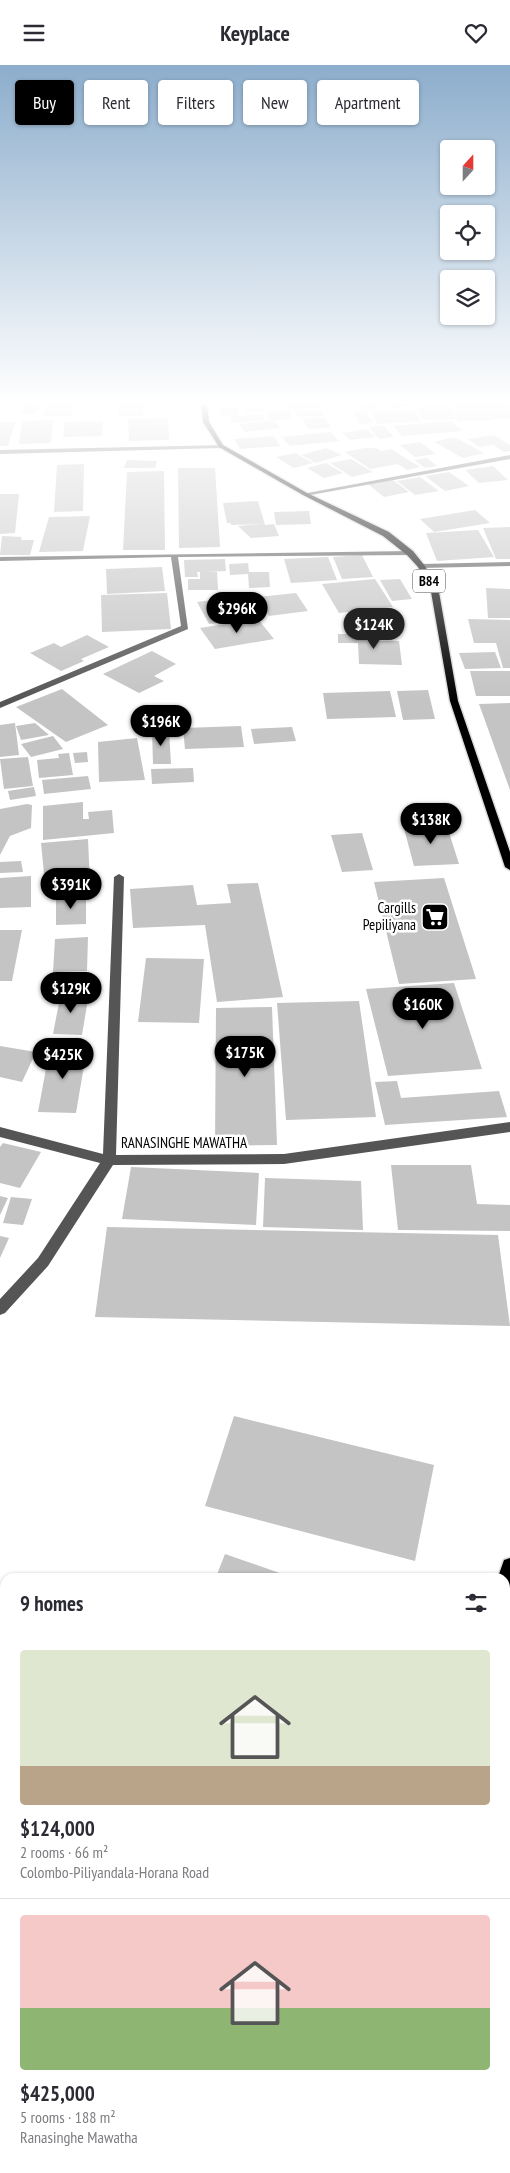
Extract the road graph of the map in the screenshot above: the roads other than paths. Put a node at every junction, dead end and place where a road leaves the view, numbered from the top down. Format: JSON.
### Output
{"nodes":[{"id":1,"x":322,"y":502,"type":"edge"},
{"id":2,"x":410,"y":553,"type":"junction"},
{"id":3,"x":174,"y":555,"type":"junction"},
{"id":4,"x":0,"y":559,"type":"edge"},
{"id":5,"x":510,"y":564,"type":"edge"},
{"id":6,"x":421,"y":566,"type":"junction"},
{"id":7,"x":0,"y":705,"type":"edge"},
{"id":8,"x":510,"y":867,"type":"edge"},
{"id":9,"x":119,"y":877,"type":"dead end"},
{"id":10,"x":510,"y":1127,"type":"edge"},
{"id":11,"x":0,"y":1132,"type":"edge"},
{"id":12,"x":110,"y":1160,"type":"junction"},
{"id":13,"x":0,"y":1309,"type":"edge"}],
"edges":[{"from":1,"to":2,"type":"main road","number":"B84"},
{"from":2,"to":3,"type":"street"},
{"from":2,"to":6,"type":"main road","number":"B84"},
{"from":3,"to":4,"type":"street"},
{"from":3,"to":7,"type":"street"},
{"from":5,"to":6,"type":"street"},
{"from":6,"to":8,"type":"main road","number":"B84"},
{"from":9,"to":12,"type":"street","name":"RANASINGHE MAWATHA"},
{"from":10,"to":12,"type":"street","name":"RANASINGHE MAWATHA"},
{"from":11,"to":12,"type":"street"},
{"from":12,"to":13,"type":"street"}]}
